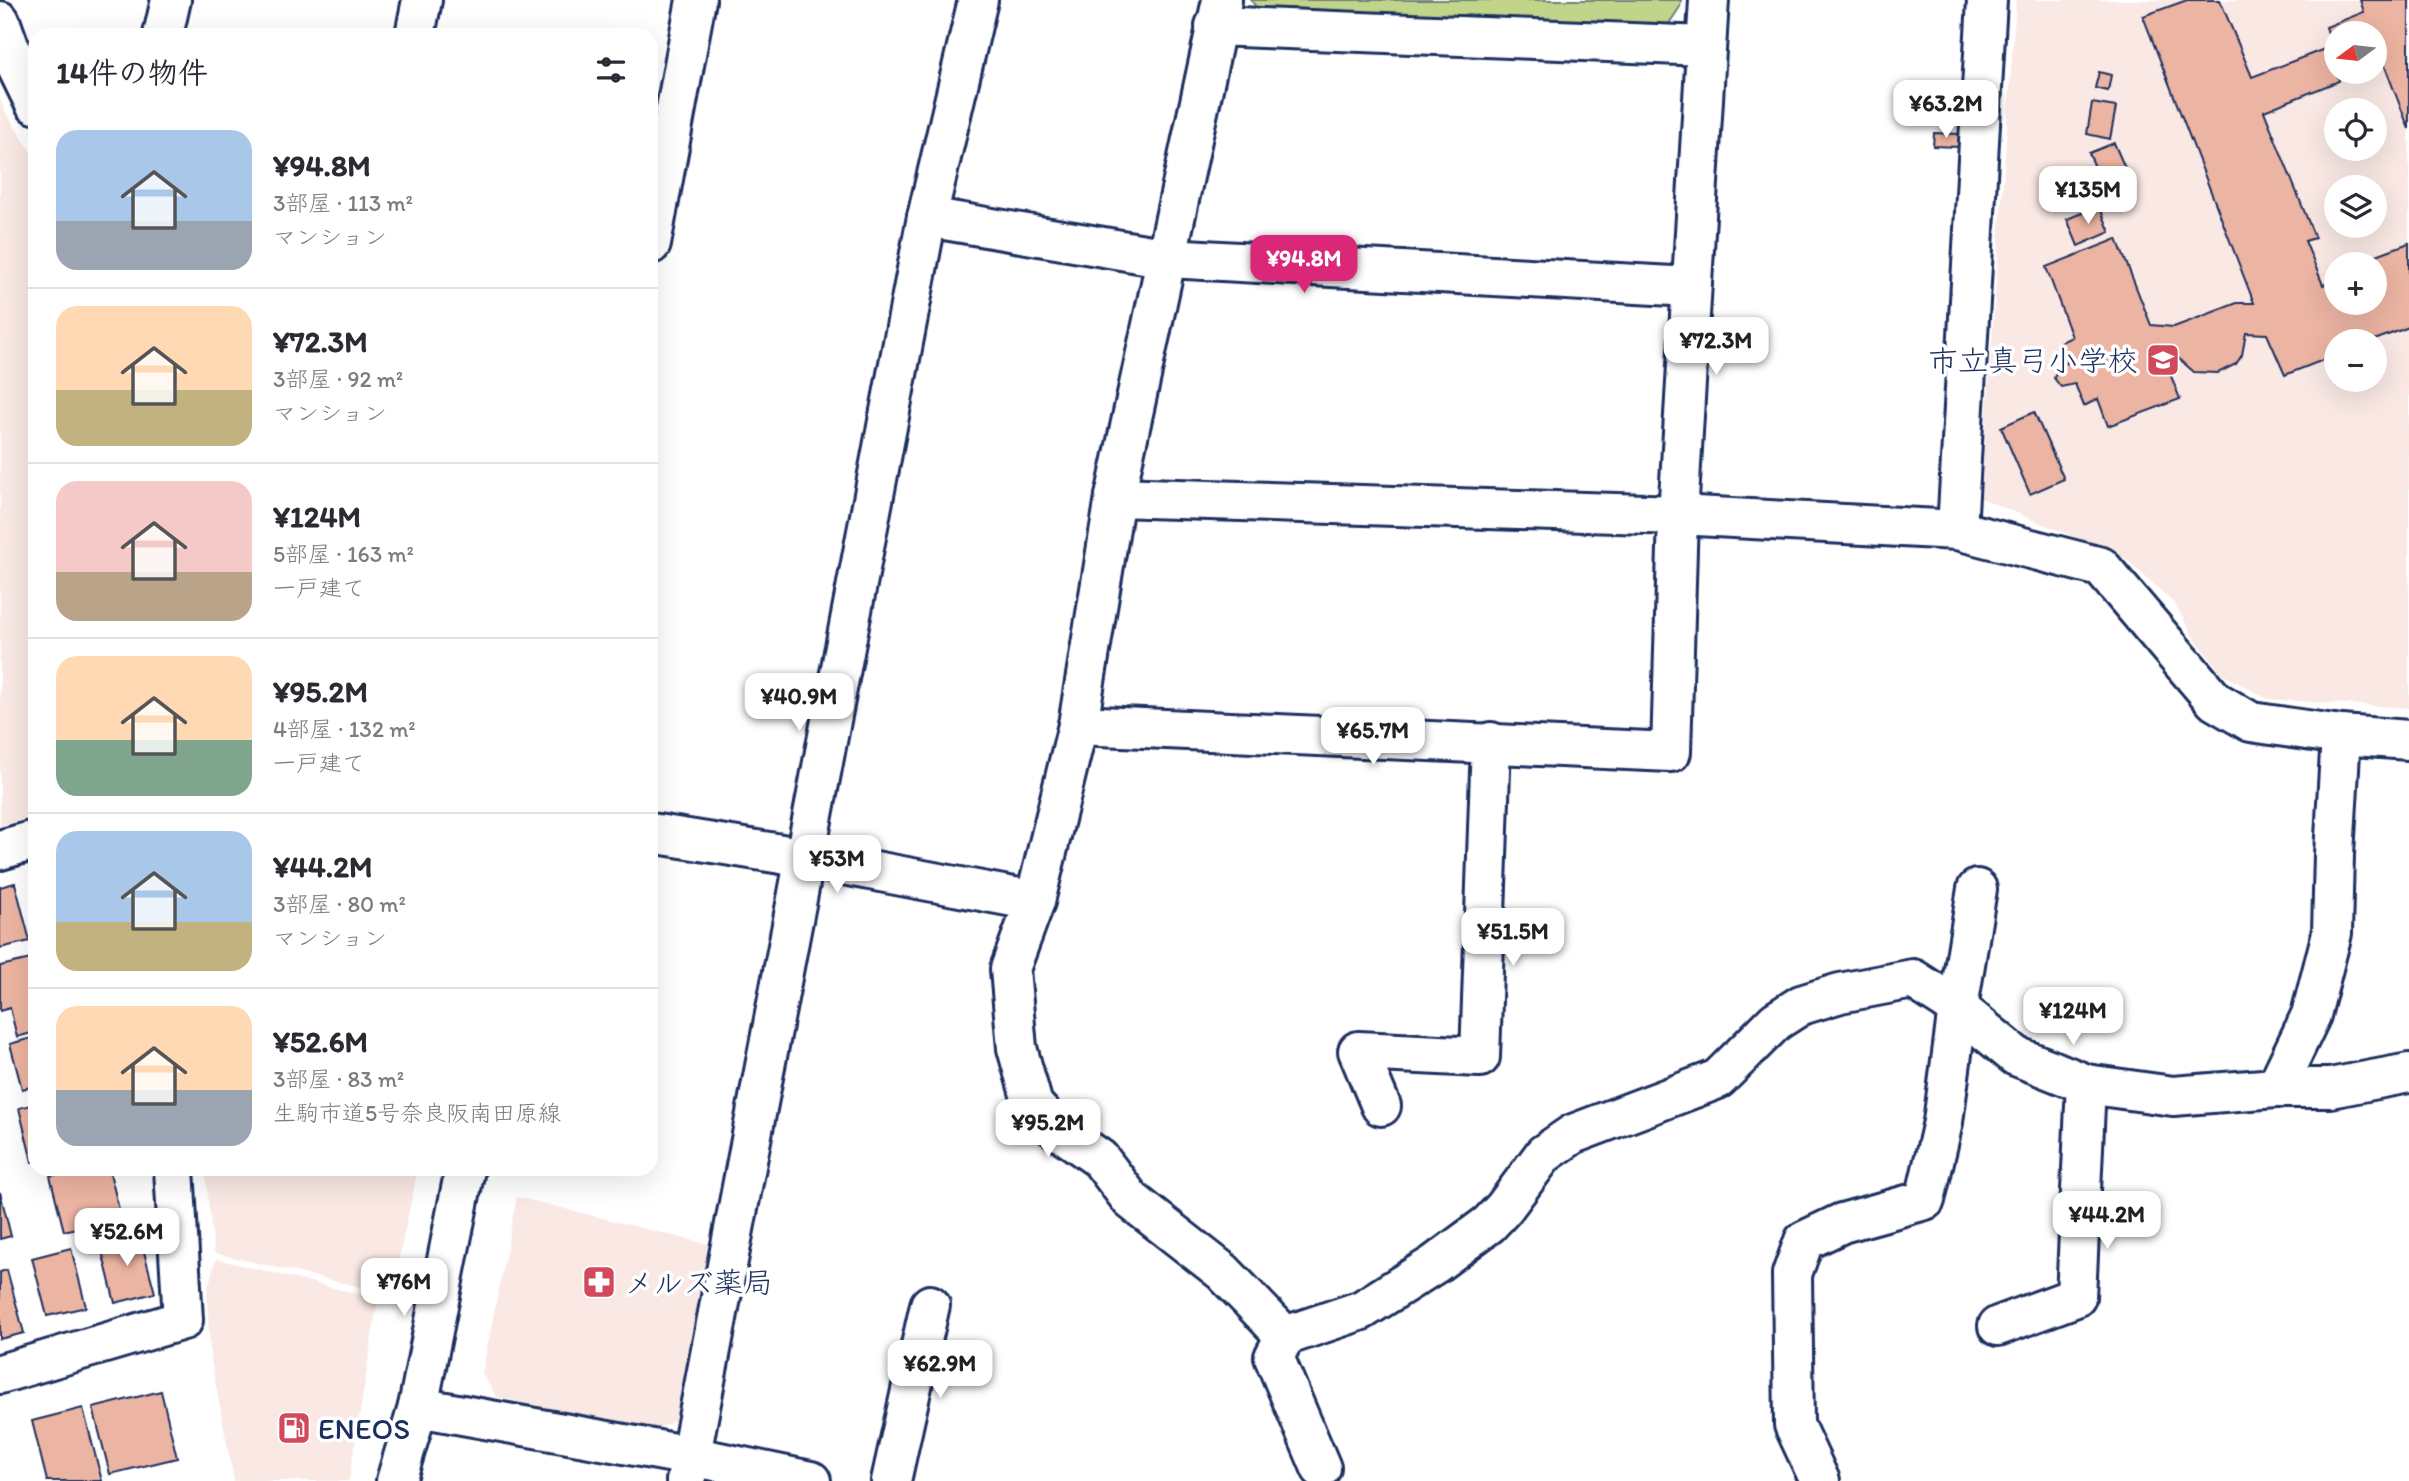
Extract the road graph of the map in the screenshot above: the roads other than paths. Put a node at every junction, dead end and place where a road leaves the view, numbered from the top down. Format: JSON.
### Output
{"nodes":[{"id":1,"x":171,"y":0,"type":"edge"},
{"id":2,"x":422,"y":0,"type":"edge"},
{"id":3,"x":696,"y":0,"type":"edge"},
{"id":4,"x":978,"y":0,"type":"edge"},
{"id":5,"x":1709,"y":0,"type":"edge"},
{"id":6,"x":1987,"y":0,"type":"edge"},
{"id":7,"x":1218,"y":13,"type":"edge"},
{"id":8,"x":0,"y":20,"type":"edge"},
{"id":9,"x":165,"y":28,"type":"edge"},
{"id":10,"x":416,"y":28,"type":"edge"},
{"id":11,"x":1705,"y":46,"type":"junction"},
{"id":12,"x":28,"y":90,"type":"edge"},
{"id":13,"x":659,"y":157,"type":"edge"},
{"id":14,"x":927,"y":217,"type":"junction"},
{"id":15,"x":1168,"y":258,"type":"junction"},
{"id":16,"x":1691,"y":287,"type":"junction"},
{"id":17,"x":1115,"y":496,"type":"junction"},
{"id":18,"x":1678,"y":515,"type":"junction"},
{"id":19,"x":1957,"y":530,"type":"junction"},
{"id":20,"x":1078,"y":725,"type":"junction"},
{"id":21,"x":2341,"y":734,"type":"junction"},
{"id":22,"x":2409,"y":740,"type":"edge"},
{"id":23,"x":1491,"y":743,"type":"junction"},
{"id":24,"x":658,"y":834,"type":"edge"},
{"id":25,"x":28,"y":842,"type":"edge"},
{"id":26,"x":0,"y":850,"type":"edge"},
{"id":27,"x":806,"y":858,"type":"junction"},
{"id":28,"x":1977,"y":889,"type":"dead end"},
{"id":29,"x":1035,"y":901,"type":"junction"},
{"id":30,"x":1958,"y":1009,"type":"junction"},
{"id":31,"x":2409,"y":1073,"type":"edge"},
{"id":32,"x":2085,"y":1084,"type":"junction"},
{"id":33,"x":2276,"y":1088,"type":"junction"},
{"id":34,"x":1381,"y":1106,"type":"dead end"},
{"id":35,"x":174,"y":1176,"type":"edge"},
{"id":36,"x":463,"y":1176,"type":"edge"},
{"id":37,"x":930,"y":1305,"type":"dead end"},
{"id":38,"x":1998,"y":1326,"type":"dead end"},
{"id":39,"x":1285,"y":1336,"type":"junction"},
{"id":40,"x":0,"y":1374,"type":"edge"},
{"id":41,"x":418,"y":1407,"type":"junction"},
{"id":42,"x":688,"y":1468,"type":"edge"},
{"id":43,"x":1321,"y":1468,"type":"dead end"},
{"id":44,"x":396,"y":1481,"type":"edge"},
{"id":45,"x":811,"y":1481,"type":"edge"},
{"id":46,"x":891,"y":1481,"type":"edge"},
{"id":47,"x":1820,"y":1481,"type":"edge"}],
"edges":[{"from":1,"to":9,"type":"street"},
{"from":2,"to":10,"type":"street"},
{"from":3,"to":13,"type":"street"},
{"from":4,"to":14,"type":"street"},
{"from":5,"to":11,"type":"street"},
{"from":6,"to":19,"type":"street"},
{"from":7,"to":11,"type":"street"},
{"from":7,"to":15,"type":"street"},
{"from":8,"to":12,"type":"street"},
{"from":11,"to":16,"type":"street"},
{"from":14,"to":15,"type":"street"},
{"from":14,"to":27,"type":"street"},
{"from":15,"to":16,"type":"street"},
{"from":15,"to":17,"type":"street"},
{"from":16,"to":18,"type":"street"},
{"from":17,"to":18,"type":"street"},
{"from":17,"to":20,"type":"street"},
{"from":18,"to":19,"type":"street"},
{"from":18,"to":23,"type":"street"},
{"from":19,"to":21,"type":"street"},
{"from":20,"to":23,"type":"street"},
{"from":20,"to":29,"type":"street"},
{"from":21,"to":22,"type":"street"},
{"from":21,"to":33,"type":"street"},
{"from":23,"to":34,"type":"street"},
{"from":24,"to":27,"type":"street"},
{"from":25,"to":26,"type":"street"},
{"from":27,"to":29,"type":"street"},
{"from":27,"to":42,"type":"street"},
{"from":28,"to":30,"type":"street"},
{"from":29,"to":39,"type":"street"},
{"from":30,"to":32,"type":"street"},
{"from":30,"to":39,"type":"street"},
{"from":30,"to":47,"type":"street"},
{"from":31,"to":33,"type":"street"},
{"from":32,"to":33,"type":"street"},
{"from":32,"to":38,"type":"street"},
{"from":35,"to":40,"type":"street"},
{"from":36,"to":41,"type":"street"},
{"from":37,"to":46,"type":"street"},
{"from":39,"to":43,"type":"street"},
{"from":41,"to":42,"type":"street"},
{"from":41,"to":44,"type":"street"},
{"from":42,"to":45,"type":"street"}]}
